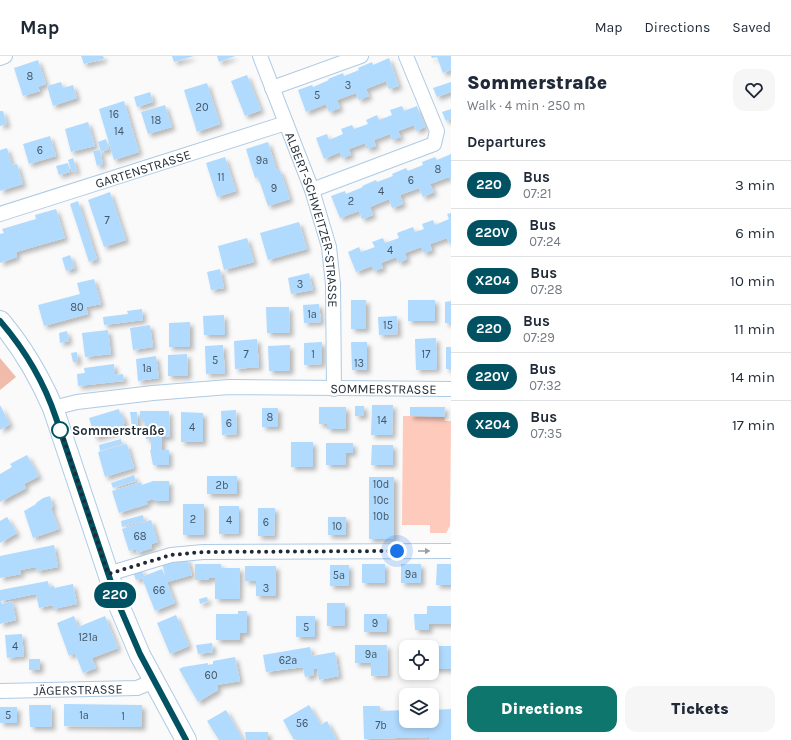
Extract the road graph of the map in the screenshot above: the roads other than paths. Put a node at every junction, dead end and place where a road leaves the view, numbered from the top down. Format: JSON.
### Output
{"nodes":[{"id":1,"x":5,"y":56,"type":"edge"},
{"id":2,"x":260,"y":56,"type":"edge"},
{"id":3,"x":361,"y":56,"type":"edge"},
{"id":4,"x":406,"y":56,"type":"edge"},
{"id":5,"x":0,"y":58,"type":"edge"},
{"id":6,"x":272,"y":88,"type":"junction"},
{"id":7,"x":286,"y":123,"type":"junction"},
{"id":8,"x":312,"y":190,"type":"junction"},
{"id":9,"x":0,"y":214,"type":"edge"},
{"id":10,"x":0,"y":321,"type":"edge"},
{"id":11,"x":334,"y":389,"type":"junction"},
{"id":12,"x":451,"y":390,"type":"edge"},
{"id":13,"x":53,"y":408,"type":"junction"},
{"id":14,"x":451,"y":551,"type":"edge"},
{"id":15,"x":108,"y":574,"type":"junction"},
{"id":16,"x":154,"y":681,"type":"junction"},
{"id":17,"x":0,"y":691,"type":"edge"},
{"id":18,"x":186,"y":740,"type":"edge"}],
"edges":[{"from":1,"to":5,"type":"street"},
{"from":2,"to":6,"type":"street","name":"ALBERT-SCHWEITZER-STRASSE"},
{"from":3,"to":6,"type":"street"},
{"from":4,"to":8,"type":"street"},
{"from":6,"to":7,"type":"street","name":"ALBERT-SCHWEITZER-STRASSE"},
{"from":7,"to":8,"type":"street","name":"ALBERT-SCHWEITZER-STRASSE"},
{"from":7,"to":9,"type":"street","name":"GARTENSTRASSE"},
{"from":8,"to":11,"type":"street","name":"ALBERT-SCHWEITZER-STRASSE"},
{"from":10,"to":13,"type":"main road"},
{"from":11,"to":12,"type":"street","name":"SOMMERSTRASSE"},
{"from":11,"to":13,"type":"street","name":"SOMMERSTRASSE"},
{"from":13,"to":15,"type":"main road"},
{"from":15,"to":14,"type":"street","one_way":true},
{"from":15,"to":16,"type":"main road"},
{"from":16,"to":17,"type":"street","name":"JÄGERSTRASSE"},
{"from":16,"to":18,"type":"main road"}]}
